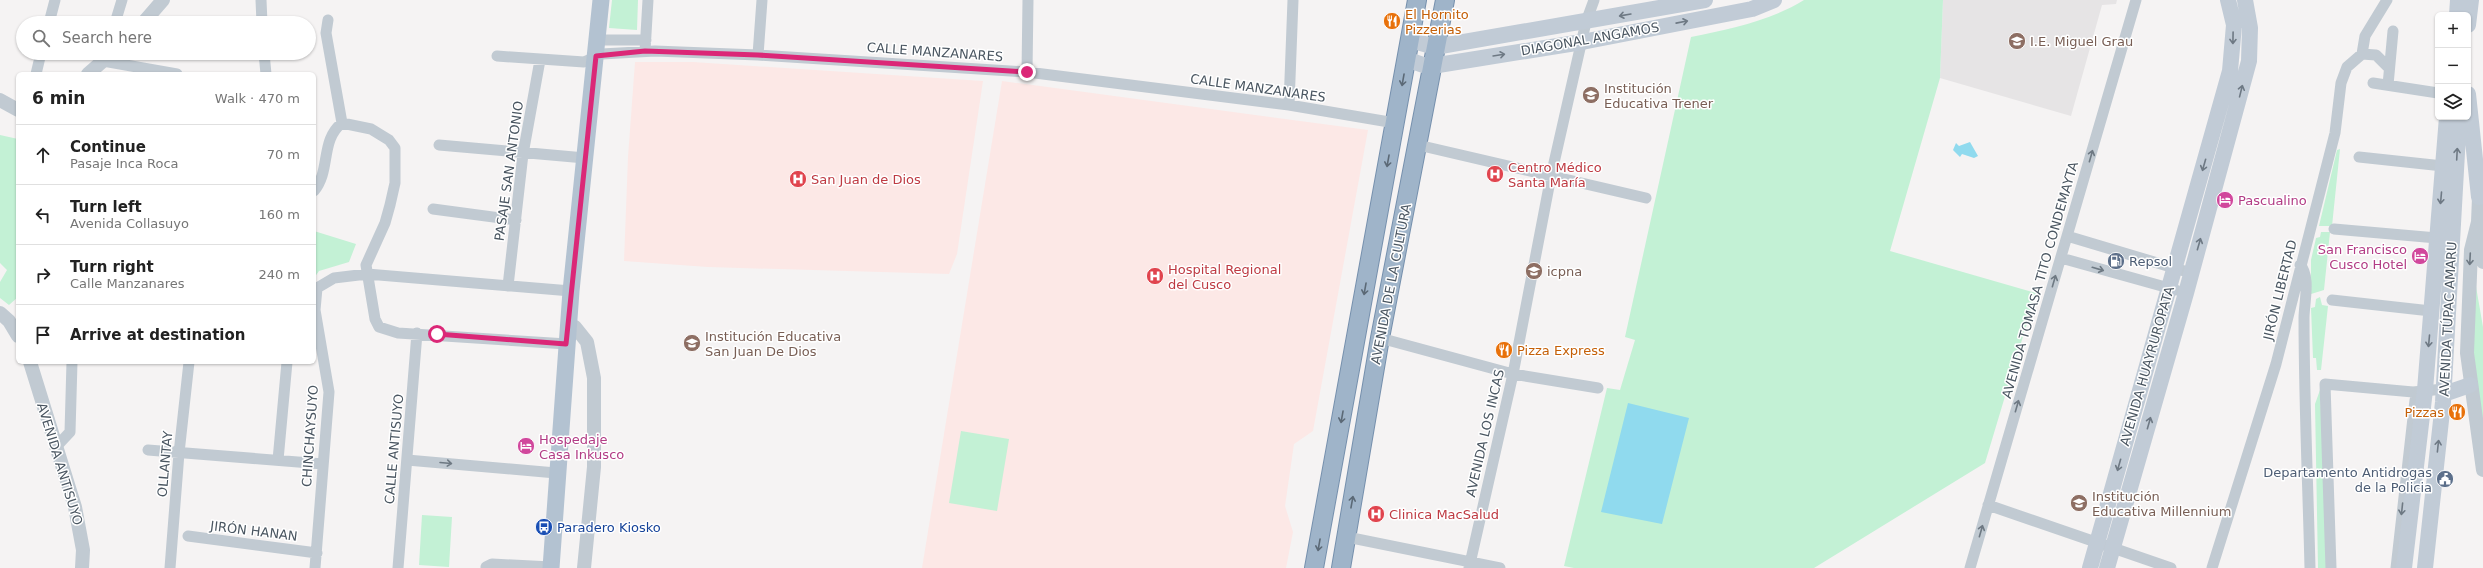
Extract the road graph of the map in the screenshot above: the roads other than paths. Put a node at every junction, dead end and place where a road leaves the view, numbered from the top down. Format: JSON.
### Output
{"nodes":[{"id":1,"x":55,"y":0,"type":"edge"},
{"id":2,"x":122,"y":0,"type":"edge"},
{"id":3,"x":163,"y":0,"type":"edge"},
{"id":4,"x":261,"y":0,"type":"edge"},
{"id":5,"x":601,"y":0,"type":"edge"},
{"id":6,"x":648,"y":0,"type":"edge"},
{"id":7,"x":762,"y":0,"type":"edge"},
{"id":8,"x":1028,"y":0,"type":"edge"},
{"id":9,"x":1293,"y":0,"type":"edge"},
{"id":10,"x":1417,"y":0,"type":"edge"},
{"id":11,"x":1445,"y":0,"type":"edge"},
{"id":12,"x":1594,"y":0,"type":"edge"},
{"id":13,"x":1705,"y":0,"type":"edge"},
{"id":14,"x":1774,"y":0,"type":"edge"},
{"id":15,"x":2136,"y":0,"type":"edge"},
{"id":16,"x":2228,"y":0,"type":"edge"},
{"id":17,"x":2245,"y":0,"type":"edge"},
{"id":18,"x":2387,"y":0,"type":"edge"},
{"id":19,"x":2458,"y":0,"type":"edge"},
{"id":20,"x":2471,"y":0,"type":"edge"},
{"id":21,"x":2457,"y":12,"type":"edge"},
{"id":22,"x":2470,"y":12,"type":"edge"},
{"id":23,"x":51,"y":16,"type":"edge"},
{"id":24,"x":117,"y":16,"type":"edge"},
{"id":25,"x":149,"y":16,"type":"edge"},
{"id":26,"x":262,"y":16,"type":"edge"},
{"id":27,"x":328,"y":20,"type":"dead end"},
{"id":28,"x":1586,"y":22,"type":"junction"},
{"id":29,"x":2393,"y":31,"type":"dead end"},
{"id":30,"x":1410,"y":40,"type":"junction"},
{"id":31,"x":1582,"y":42,"type":"junction"},
{"id":32,"x":646,"y":46,"type":"junction"},
{"id":33,"x":1435,"y":47,"type":"junction"},
{"id":34,"x":597,"y":48,"type":"junction"},
{"id":35,"x":2362,"y":54,"type":"junction"},
{"id":36,"x":758,"y":55,"type":"junction"},
{"id":37,"x":496,"y":56,"type":"dead end"},
{"id":38,"x":1406,"y":59,"type":"junction"},
{"id":39,"x":39,"y":60,"type":"edge"},
{"id":40,"x":103,"y":60,"type":"edge"},
{"id":41,"x":123,"y":60,"type":"edge"},
{"id":42,"x":265,"y":60,"type":"edge"},
{"id":43,"x":540,"y":60,"type":"junction"},
{"id":44,"x":1432,"y":66,"type":"junction"},
{"id":45,"x":2389,"y":68,"type":"junction"},
{"id":46,"x":36,"y":72,"type":"edge"},
{"id":47,"x":90,"y":72,"type":"edge"},
{"id":48,"x":169,"y":72,"type":"edge"},
{"id":49,"x":266,"y":72,"type":"edge"},
{"id":50,"x":1027,"y":72,"type":"junction"},
{"id":51,"x":2238,"y":72,"type":"junction"},
{"id":52,"x":2373,"y":83,"type":"dead end"},
{"id":53,"x":2388,"y":85,"type":"junction"},
{"id":54,"x":2435,"y":92,"type":"edge"},
{"id":55,"x":0,"y":100,"type":"edge"},
{"id":56,"x":1288,"y":105,"type":"junction"},
{"id":57,"x":16,"y":109,"type":"edge"},
{"id":58,"x":2219,"y":112,"type":"junction"},
{"id":59,"x":2235,"y":116,"type":"junction"},
{"id":60,"x":2471,"y":119,"type":"edge"},
{"id":61,"x":2447,"y":120,"type":"edge"},
{"id":62,"x":2460,"y":120,"type":"edge"},
{"id":63,"x":342,"y":123,"type":"junction"},
{"id":64,"x":1395,"y":123,"type":"junction"},
{"id":65,"x":439,"y":145,"type":"dead end"},
{"id":66,"x":1418,"y":145,"type":"junction"},
{"id":67,"x":523,"y":154,"type":"junction"},
{"id":68,"x":2483,"y":155,"type":"edge"},
{"id":69,"x":2359,"y":157,"type":"dead end"},
{"id":70,"x":585,"y":158,"type":"junction"},
{"id":71,"x":2443,"y":166,"type":"junction"},
{"id":72,"x":1551,"y":176,"type":"junction"},
{"id":73,"x":316,"y":188,"type":"edge"},
{"id":74,"x":2481,"y":197,"type":"edge"},
{"id":75,"x":1646,"y":198,"type":"dead end"},
{"id":76,"x":433,"y":209,"type":"dead end"},
{"id":77,"x":516,"y":220,"type":"junction"},
{"id":78,"x":2480,"y":221,"type":"edge"},
{"id":79,"x":2334,"y":229,"type":"dead end"},
{"id":80,"x":2067,"y":236,"type":"junction"},
{"id":81,"x":2437,"y":238,"type":"junction"},
{"id":82,"x":2061,"y":258,"type":"junction"},
{"id":83,"x":2483,"y":262,"type":"edge"},
{"id":84,"x":2300,"y":265,"type":"junction"},
{"id":85,"x":2175,"y":269,"type":"junction"},
{"id":86,"x":367,"y":274,"type":"junction"},
{"id":87,"x":2191,"y":274,"type":"junction"},
{"id":88,"x":508,"y":286,"type":"junction"},
{"id":89,"x":2169,"y":288,"type":"junction"},
{"id":90,"x":571,"y":291,"type":"junction"},
{"id":91,"x":2186,"y":293,"type":"junction"},
{"id":92,"x":316,"y":299,"type":"edge"},
{"id":93,"x":2332,"y":300,"type":"dead end"},
{"id":94,"x":2431,"y":311,"type":"junction"},
{"id":95,"x":0,"y":313,"type":"edge"},
{"id":96,"x":316,"y":316,"type":"edge"},
{"id":97,"x":568,"y":325,"type":"junction"},
{"id":98,"x":16,"y":333,"type":"edge"},
{"id":99,"x":417,"y":333,"type":"junction"},
{"id":100,"x":1380,"y":338,"type":"junction"},
{"id":101,"x":566,"y":344,"type":"junction"},
{"id":102,"x":31,"y":364,"type":"edge"},
{"id":103,"x":72,"y":364,"type":"edge"},
{"id":104,"x":183,"y":364,"type":"edge"},
{"id":105,"x":189,"y":364,"type":"edge"},
{"id":106,"x":288,"y":364,"type":"edge"},
{"id":107,"x":1513,"y":374,"type":"junction"},
{"id":108,"x":2470,"y":385,"type":"junction"},
{"id":109,"x":1598,"y":388,"type":"dead end"},
{"id":110,"x":2424,"y":390,"type":"junction"},
{"id":111,"x":2444,"y":392,"type":"junction"},
{"id":112,"x":55,"y":448,"type":"junction"},
{"id":113,"x":148,"y":450,"type":"dead end"},
{"id":114,"x":179,"y":453,"type":"junction"},
{"id":115,"x":278,"y":460,"type":"junction"},
{"id":116,"x":407,"y":460,"type":"junction"},
{"id":117,"x":323,"y":464,"type":"junction"},
{"id":118,"x":2483,"y":470,"type":"edge"},
{"id":119,"x":556,"y":474,"type":"junction"},
{"id":120,"x":1988,"y":505,"type":"junction"},
{"id":121,"x":188,"y":536,"type":"dead end"},
{"id":122,"x":1346,"y":537,"type":"junction"},
{"id":123,"x":2098,"y":542,"type":"junction"},
{"id":124,"x":2113,"y":548,"type":"junction"},
{"id":125,"x":317,"y":553,"type":"junction"},
{"id":126,"x":1470,"y":565,"type":"edge"},
{"id":127,"x":486,"y":567,"type":"edge"},
{"id":128,"x":551,"y":567,"type":"edge"},
{"id":129,"x":82,"y":568,"type":"edge"},
{"id":130,"x":170,"y":568,"type":"edge"},
{"id":131,"x":315,"y":568,"type":"edge"},
{"id":132,"x":398,"y":568,"type":"edge"},
{"id":133,"x":584,"y":568,"type":"edge"},
{"id":134,"x":1314,"y":568,"type":"edge"},
{"id":135,"x":1341,"y":568,"type":"edge"},
{"id":136,"x":1500,"y":568,"type":"edge"},
{"id":137,"x":1970,"y":568,"type":"edge"},
{"id":138,"x":2090,"y":568,"type":"edge"},
{"id":139,"x":2107,"y":568,"type":"edge"},
{"id":140,"x":2171,"y":568,"type":"edge"},
{"id":141,"x":2212,"y":568,"type":"edge"},
{"id":142,"x":2310,"y":568,"type":"edge"},
{"id":143,"x":2331,"y":568,"type":"edge"},
{"id":144,"x":2396,"y":568,"type":"edge"},
{"id":145,"x":2404,"y":568,"type":"edge"},
{"id":146,"x":2425,"y":568,"type":"edge"}],
"edges":[{"from":1,"to":23,"type":"street"},
{"from":2,"to":24,"type":"street"},
{"from":3,"to":25,"type":"street"},
{"from":4,"to":26,"type":"street"},
{"from":5,"to":34,"type":"main road"},
{"from":6,"to":32,"type":"street"},
{"from":7,"to":36,"type":"street"},
{"from":8,"to":50,"type":"street"},
{"from":9,"to":56,"type":"street"},
{"from":10,"to":30,"type":"highway","name":"AVENIDA DE LA CULTURA"},
{"from":11,"to":33,"type":"highway","name":"AVENIDA DE LA CULTURA"},
{"from":12,"to":28,"type":"street","name":"AVENIDA LOS INCAS"},
{"from":13,"to":28,"type":"main road","name":"DIAGONAL ANGAMOS","one_way":true},
{"from":31,"to":14,"type":"main road","name":"DIAGONAL ANGAMOS","one_way":true},
{"from":80,"to":15,"type":"street","name":"AVENIDA TOMASA TITO CONDEMAYTA","one_way":true},
{"from":16,"to":51,"type":"main road","name":"AVENIDA HUAYRUROPATA","one_way":true},
{"from":17,"to":51,"type":"main road","name":"AVENIDA HUAYRUROPATA"},
{"from":18,"to":35,"type":"street"},
{"from":19,"to":21,"type":"main road"},
{"from":20,"to":22,"type":"main road"},
{"from":27,"to":63,"type":"street"},
{"from":28,"to":31,"type":"street","name":"AVENIDA LOS INCAS"},
{"from":28,"to":33,"type":"main road","name":"DIAGONAL ANGAMOS"},
{"from":29,"to":45,"type":"street"},
{"from":30,"to":33,"type":"main road","name":"DIAGONAL ANGAMOS"},
{"from":30,"to":38,"type":"highway","name":"AVENIDA DE LA CULTURA"},
{"from":44,"to":31,"type":"main road","name":"DIAGONAL ANGAMOS","one_way":true},
{"from":31,"to":72,"type":"street","name":"AVENIDA LOS INCAS"},
{"from":32,"to":34,"type":"street","name":"CALLE MANZANARES"},
{"from":32,"to":34,"type":"street"},
{"from":32,"to":36,"type":"street","name":"CALLE MANZANARES"},
{"from":33,"to":44,"type":"highway","name":"AVENIDA DE LA CULTURA"},
{"from":34,"to":43,"type":"street","name":"CALLE MANZANARES"},
{"from":34,"to":70,"type":"main road"},
{"from":35,"to":45,"type":"street"},
{"from":35,"to":84,"type":"street","name":"JIRÓN LIBERTAD"},
{"from":36,"to":50,"type":"street","name":"CALLE MANZANARES"},
{"from":37,"to":43,"type":"street","name":"CALLE MANZANARES"},
{"from":38,"to":44,"type":"main road","name":"DIAGONAL ANGAMOS"},
{"from":38,"to":64,"type":"highway","name":"AVENIDA DE LA CULTURA","one_way":true},
{"from":39,"to":46,"type":"street"},
{"from":40,"to":47,"type":"street"},
{"from":41,"to":48,"type":"street"},
{"from":42,"to":49,"type":"street"},
{"from":43,"to":67,"type":"street","name":"PASAJE SAN ANTONIO"},
{"from":44,"to":66,"type":"highway","name":"AVENIDA DE LA CULTURA"},
{"from":45,"to":53,"type":"street"},
{"from":50,"to":56,"type":"street","name":"CALLE MANZANARES"},
{"from":51,"to":58,"type":"main road","name":"AVENIDA HUAYRUROPATA"},
{"from":59,"to":51,"type":"main road","name":"AVENIDA HUAYRUROPATA","one_way":true},
{"from":52,"to":53,"type":"street"},
{"from":53,"to":54,"type":"street"},
{"from":55,"to":57,"type":"street"},
{"from":56,"to":64,"type":"street","name":"CALLE MANZANARES"},
{"from":58,"to":59,"type":"main road"},
{"from":58,"to":85,"type":"main road","name":"AVENIDA HUAYRUROPATA","one_way":true},
{"from":87,"to":59,"type":"main road","name":"AVENIDA HUAYRUROPATA","one_way":true},
{"from":60,"to":74,"type":"main road"},
{"from":61,"to":71,"type":"main road","name":"AVENIDA TÚPAC AMARU"},
{"from":111,"to":62,"type":"main road","name":"AVENIDA TÚPAC AMARU","one_way":true},
{"from":63,"to":73,"type":"street"},
{"from":63,"to":86,"type":"street"},
{"from":64,"to":134,"type":"highway","name":"AVENIDA DE LA CULTURA","one_way":true},
{"from":65,"to":67,"type":"street"},
{"from":66,"to":72,"type":"street"},
{"from":66,"to":100,"type":"highway","name":"AVENIDA DE LA CULTURA"},
{"from":67,"to":70,"type":"street"},
{"from":67,"to":77,"type":"street","name":"PASAJE SAN ANTONIO"},
{"from":68,"to":74,"type":"street"},
{"from":69,"to":71,"type":"street"},
{"from":70,"to":90,"type":"main road"},
{"from":71,"to":81,"type":"main road","name":"AVENIDA TÚPAC AMARU","one_way":true},
{"from":72,"to":75,"type":"street"},
{"from":72,"to":107,"type":"street","name":"AVENIDA LOS INCAS"},
{"from":74,"to":78,"type":"street"},
{"from":76,"to":77,"type":"street"},
{"from":77,"to":88,"type":"street","name":"PASAJE SAN ANTONIO"},
{"from":78,"to":83,"type":"street"},
{"from":78,"to":108,"type":"street","one_way":true},
{"from":79,"to":81,"type":"street"},
{"from":80,"to":82,"type":"street","name":"AVENIDA TOMASA TITO CONDEMAYTA"},
{"from":80,"to":85,"type":"street"},
{"from":81,"to":94,"type":"main road","name":"AVENIDA TÚPAC AMARU"},
{"from":82,"to":89,"type":"street","one_way":true},
{"from":120,"to":82,"type":"street","name":"AVENIDA TOMASA TITO CONDEMAYTA","one_way":true},
{"from":84,"to":141,"type":"street","name":"JIRÓN LIBERTAD"},
{"from":84,"to":142,"type":"street"},
{"from":85,"to":87,"type":"street"},
{"from":85,"to":89,"type":"main road","name":"AVENIDA HUAYRUROPATA"},
{"from":86,"to":88,"type":"street"},
{"from":86,"to":92,"type":"street","name":"CHINCHAYSUYO"},
{"from":86,"to":99,"type":"street"},
{"from":87,"to":91,"type":"main road","name":"AVENIDA HUAYRUROPATA"},
{"from":88,"to":90,"type":"street"},
{"from":89,"to":91,"type":"street"},
{"from":89,"to":123,"type":"main road","name":"AVENIDA HUAYRUROPATA","one_way":true},
{"from":90,"to":97,"type":"main road"},
{"from":124,"to":91,"type":"main road","name":"AVENIDA HUAYRUROPATA","one_way":true},
{"from":93,"to":94,"type":"street"},
{"from":94,"to":110,"type":"main road","name":"AVENIDA TÚPAC AMARU","one_way":true},
{"from":95,"to":98,"type":"street"},
{"from":96,"to":117,"type":"street","name":"CHINCHAYSUYO"},
{"from":97,"to":101,"type":"main road"},
{"from":97,"to":133,"type":"street"},
{"from":99,"to":101,"type":"street"},
{"from":99,"to":116,"type":"street","name":"CALLE ANTISUYO"},
{"from":100,"to":107,"type":"street"},
{"from":122,"to":100,"type":"highway","name":"AVENIDA DE LA CULTURA","one_way":true},
{"from":101,"to":119,"type":"main road"},
{"from":102,"to":112,"type":"street","name":"AVENIDA ANTISUYO"},
{"from":103,"to":112,"type":"street"},
{"from":104,"to":114,"type":"street"},
{"from":105,"to":114,"type":"street","name":"OLLANTAY"},
{"from":106,"to":115,"type":"street"},
{"from":107,"to":109,"type":"street"},
{"from":107,"to":126,"type":"street","name":"AVENIDA LOS INCAS"},
{"from":108,"to":111,"type":"main road"},
{"from":108,"to":118,"type":"street"},
{"from":110,"to":111,"type":"street"},
{"from":110,"to":143,"type":"street"},
{"from":110,"to":144,"type":"street","one_way":true},
{"from":110,"to":145,"type":"main road","name":"AVENIDA TÚPAC AMARU"},
{"from":146,"to":111,"type":"main road","name":"AVENIDA TÚPAC AMARU","one_way":true},
{"from":112,"to":129,"type":"street","name":"AVENIDA ANTISUYO"},
{"from":113,"to":114,"type":"street"},
{"from":114,"to":115,"type":"street"},
{"from":114,"to":130,"type":"street","name":"OLLANTAY"},
{"from":115,"to":117,"type":"street"},
{"from":116,"to":119,"type":"street","one_way":true},
{"from":116,"to":132,"type":"street","name":"CALLE ANTISUYO"},
{"from":117,"to":125,"type":"street","name":"CHINCHAYSUYO"},
{"from":119,"to":128,"type":"main road"},
{"from":120,"to":123,"type":"street"},
{"from":137,"to":120,"type":"street","name":"AVENIDA TOMASA TITO CONDEMAYTA","one_way":true},
{"from":121,"to":125,"type":"street","name":"JIRÓN HANAN"},
{"from":122,"to":126,"type":"street"},
{"from":122,"to":135,"type":"highway","name":"AVENIDA DE LA CULTURA"},
{"from":123,"to":124,"type":"street"},
{"from":123,"to":138,"type":"main road","name":"AVENIDA HUAYRUROPATA"},
{"from":124,"to":139,"type":"main road","name":"AVENIDA HUAYRUROPATA"},
{"from":124,"to":140,"type":"street"},
{"from":125,"to":131,"type":"street","name":"CHINCHAYSUYO"},
{"from":126,"to":136,"type":"street"},
{"from":127,"to":128,"type":"street"}]}
